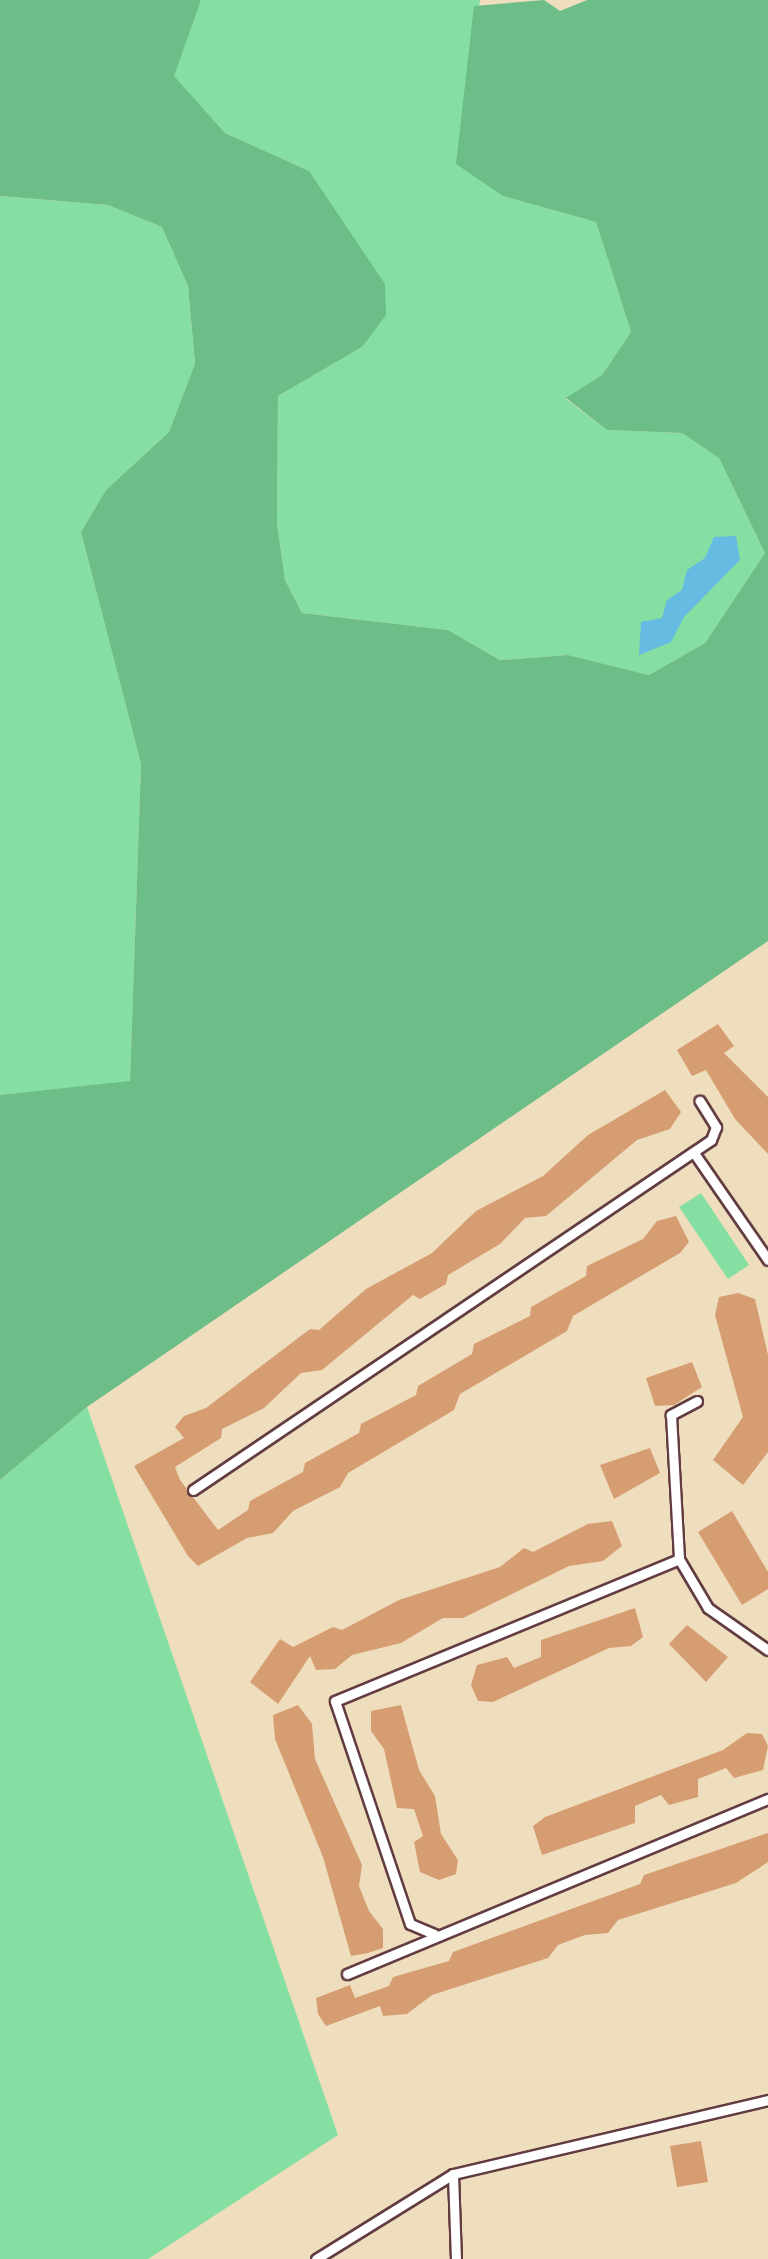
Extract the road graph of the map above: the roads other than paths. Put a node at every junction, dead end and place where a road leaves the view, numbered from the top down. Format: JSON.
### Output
{"nodes":[{"id":1,"x":700,"y":1101,"type":"dead end"},
{"id":2,"x":694,"y":1153,"type":"junction"},
{"id":3,"x":768,"y":1260,"type":"edge"},
{"id":4,"x":697,"y":1401,"type":"dead end"},
{"id":5,"x":193,"y":1490,"type":"dead end"},
{"id":6,"x":679,"y":1559,"type":"junction"},
{"id":7,"x":768,"y":1650,"type":"edge"},
{"id":8,"x":768,"y":1799,"type":"edge"},
{"id":9,"x":434,"y":1934,"type":"junction"},
{"id":10,"x":347,"y":1974,"type":"dead end"},
{"id":11,"x":768,"y":2100,"type":"edge"},
{"id":12,"x":453,"y":2174,"type":"junction"},
{"id":13,"x":316,"y":2259,"type":"edge"},
{"id":14,"x":456,"y":2259,"type":"edge"}],
"edges":[{"from":1,"to":2,"type":"lane"},
{"from":2,"to":3,"type":"lane"},
{"from":2,"to":5,"type":"lane"},
{"from":4,"to":6,"type":"lane"},
{"from":6,"to":7,"type":"lane"},
{"from":6,"to":9,"type":"lane"},
{"from":8,"to":9,"type":"lane"},
{"from":9,"to":10,"type":"lane"},
{"from":11,"to":12,"type":"lane"},
{"from":12,"to":13,"type":"lane"},
{"from":12,"to":14,"type":"lane"}]}
